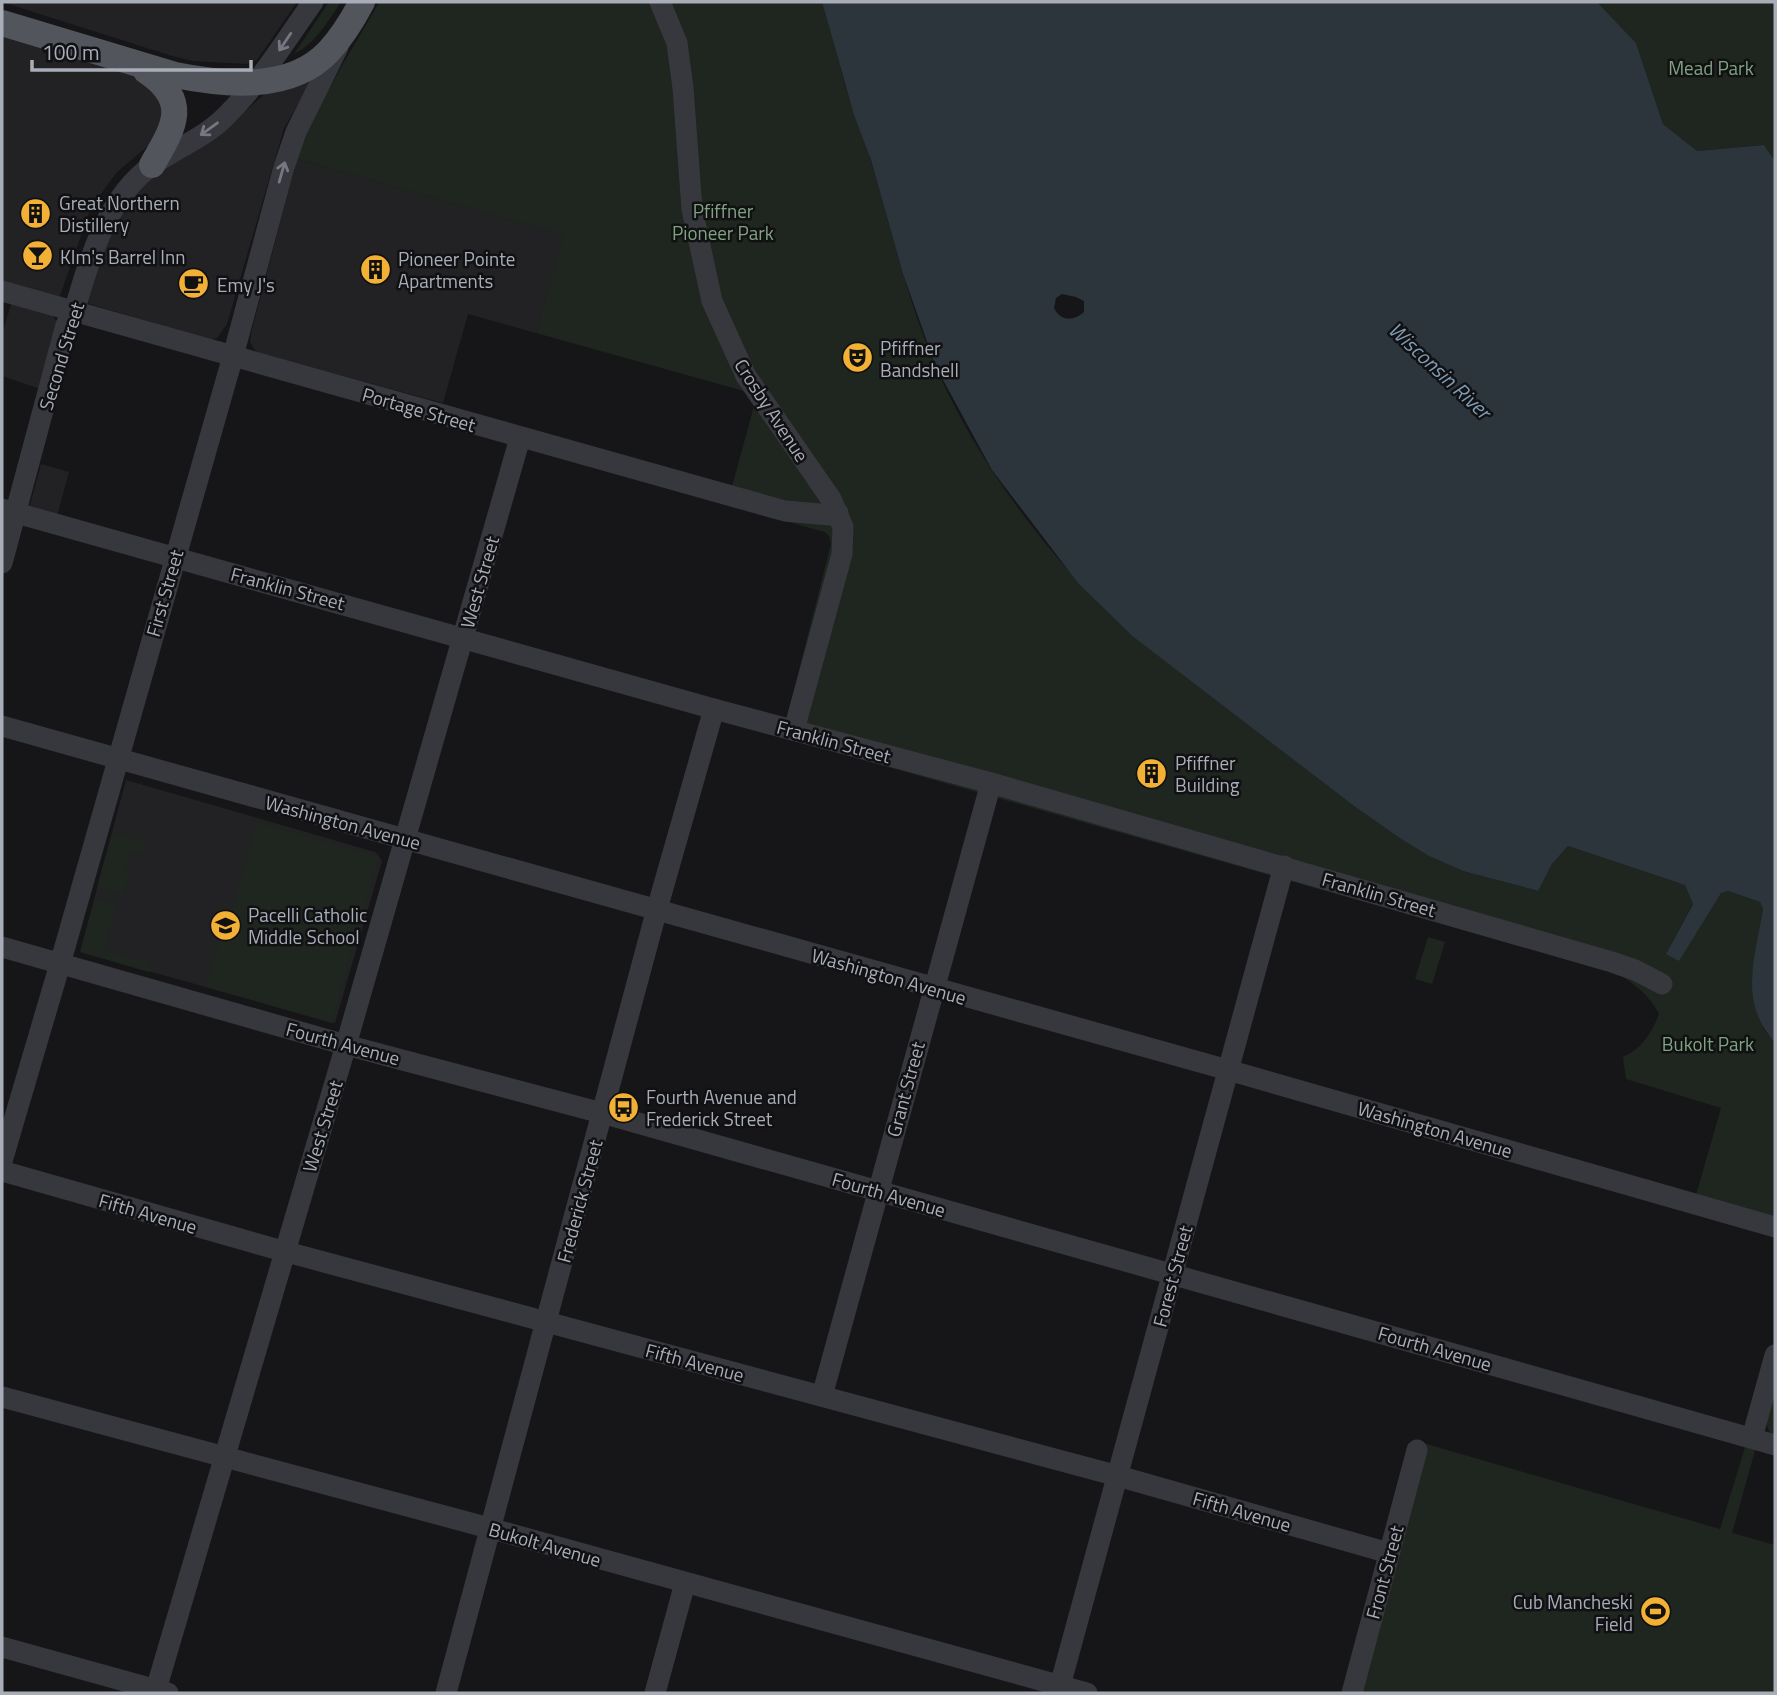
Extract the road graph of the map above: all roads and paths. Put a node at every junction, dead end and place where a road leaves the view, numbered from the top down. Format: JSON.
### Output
{"nodes":[{"id":1,"x":313,"y":2,"type":"edge"},
{"id":2,"x":362,"y":2,"type":"edge"},
{"id":3,"x":660,"y":2,"type":"edge"},
{"id":4,"x":2,"y":23,"type":"edge"},
{"id":5,"x":345,"y":33,"type":"junction"},
{"id":6,"x":139,"y":66,"type":"junction"},
{"id":7,"x":257,"y":82,"type":"junction"},
{"id":8,"x":152,"y":165,"type":"junction"},
{"id":9,"x":2,"y":291,"type":"edge"},
{"id":10,"x":74,"y":312,"type":"junction"},
{"id":11,"x":233,"y":356,"type":"junction"},
{"id":12,"x":520,"y":438,"type":"junction"},
{"id":13,"x":9,"y":511,"type":"edge"},
{"id":14,"x":838,"y":513,"type":"junction"},
{"id":15,"x":174,"y":557,"type":"junction"},
{"id":16,"x":2,"y":563,"type":"edge"},
{"id":17,"x":463,"y":637,"type":"junction"},
{"id":18,"x":714,"y":709,"type":"junction"},
{"id":19,"x":2,"y":726,"type":"edge"},
{"id":20,"x":794,"y":730,"type":"junction"},
{"id":21,"x":117,"y":759,"type":"junction"},
{"id":22,"x":991,"y":783,"type":"junction"},
{"id":23,"x":406,"y":839,"type":"junction"},
{"id":24,"x":1284,"y":866,"type":"junction"},
{"id":25,"x":657,"y":909,"type":"junction"},
{"id":26,"x":2,"y":947,"type":"edge"},
{"id":27,"x":60,"y":964,"type":"junction"},
{"id":28,"x":1662,"y":984,"type":"dead end"},
{"id":29,"x":933,"y":989,"type":"junction"},
{"id":30,"x":346,"y":1045,"type":"junction"},
{"id":31,"x":1228,"y":1070,"type":"junction"},
{"id":32,"x":602,"y":1113,"type":"junction"},
{"id":33,"x":2,"y":1161,"type":"edge"},
{"id":34,"x":2,"y":1171,"type":"edge"},
{"id":35,"x":878,"y":1190,"type":"junction"},
{"id":36,"x":1775,"y":1227,"type":"edge"},
{"id":37,"x":285,"y":1251,"type":"junction"},
{"id":38,"x":1173,"y":1275,"type":"junction"},
{"id":39,"x":547,"y":1322,"type":"junction"},
{"id":40,"x":1775,"y":1355,"type":"edge"},
{"id":41,"x":822,"y":1396,"type":"junction"},
{"id":42,"x":2,"y":1397,"type":"edge"},
{"id":43,"x":1752,"y":1438,"type":"junction"},
{"id":44,"x":1775,"y":1445,"type":"edge"},
{"id":45,"x":1418,"y":1450,"type":"dead end"},
{"id":46,"x":224,"y":1458,"type":"junction"},
{"id":47,"x":1118,"y":1476,"type":"junction"},
{"id":48,"x":489,"y":1528,"type":"junction"},
{"id":49,"x":1389,"y":1553,"type":"junction"},
{"id":50,"x":685,"y":1583,"type":"junction"},
{"id":51,"x":2,"y":1647,"type":"edge"},
{"id":52,"x":1059,"y":1689,"type":"edge"},
{"id":53,"x":160,"y":1692,"type":"edge"},
{"id":54,"x":446,"y":1693,"type":"edge"},
{"id":55,"x":655,"y":1693,"type":"edge"},
{"id":56,"x":1087,"y":1693,"type":"edge"},
{"id":57,"x":1352,"y":1693,"type":"edge"}],
"edges":[{"from":1,"to":7,"type":"street","name":"Second Street","one_way":true},
{"from":2,"to":5,"type":"main road"},
{"from":3,"to":14,"type":"street","name":"Crosby Avenue"},
{"from":4,"to":6,"type":"main road"},
{"from":5,"to":7,"type":"main road"},
{"from":11,"to":5,"type":"street","name":"First Street","one_way":true},
{"from":6,"to":7,"type":"main road"},
{"from":6,"to":8,"type":"main road"},
{"from":7,"to":8,"type":"street","name":"Second Street","one_way":true},
{"from":8,"to":10,"type":"street","name":"Second Street"},
{"from":9,"to":10,"type":"street","name":"Portage Street"},
{"from":10,"to":11,"type":"street","name":"Portage Street"},
{"from":10,"to":13,"type":"street","name":"Second Street"},
{"from":11,"to":12,"type":"street","name":"Portage Street"},
{"from":11,"to":15,"type":"street","name":"First Street"},
{"from":12,"to":14,"type":"street","name":"Portage Street"},
{"from":12,"to":17,"type":"street","name":"West Street"},
{"from":13,"to":15,"type":"street","name":"Franklin Street"},
{"from":13,"to":16,"type":"street","name":"Second Street"},
{"from":14,"to":20,"type":"street","name":"Crosby Avenue"},
{"from":15,"to":17,"type":"street","name":"Franklin Street"},
{"from":15,"to":21,"type":"street","name":"First Street"},
{"from":17,"to":18,"type":"street","name":"Franklin Street"},
{"from":17,"to":23,"type":"street","name":"West Street"},
{"from":18,"to":20,"type":"street","name":"Franklin Street"},
{"from":18,"to":25,"type":"street","name":"Frederick Street"},
{"from":19,"to":21,"type":"street","name":"Washington Avenue"},
{"from":20,"to":22,"type":"street","name":"Franklin Street"},
{"from":21,"to":23,"type":"street","name":"Washington Avenue"},
{"from":21,"to":27,"type":"street","name":"First Street"},
{"from":22,"to":24,"type":"street","name":"Franklin Street"},
{"from":22,"to":29,"type":"street","name":"Grant Street"},
{"from":23,"to":25,"type":"street","name":"Washington Avenue"},
{"from":23,"to":30,"type":"street","name":"West Street"},
{"from":24,"to":28,"type":"street","name":"Franklin Street"},
{"from":24,"to":31,"type":"street","name":"Forest Street"},
{"from":25,"to":29,"type":"street","name":"Washington Avenue"},
{"from":25,"to":32,"type":"street","name":"Frederick Street"},
{"from":26,"to":27,"type":"street","name":"Fourth Avenue"},
{"from":27,"to":30,"type":"street","name":"Fourth Avenue"},
{"from":27,"to":33,"type":"street","name":"First Street"},
{"from":29,"to":31,"type":"street","name":"Washington Avenue"},
{"from":29,"to":35,"type":"street","name":"Grant Street"},
{"from":30,"to":32,"type":"street","name":"Fourth Avenue"},
{"from":30,"to":37,"type":"street","name":"West Street"},
{"from":31,"to":36,"type":"street","name":"Washington Avenue"},
{"from":31,"to":38,"type":"street","name":"Forest Street"},
{"from":32,"to":35,"type":"street","name":"Fourth Avenue"},
{"from":32,"to":39,"type":"street","name":"Frederick Street"},
{"from":34,"to":37,"type":"street","name":"Fifth Avenue"},
{"from":35,"to":38,"type":"street","name":"Fourth Avenue"},
{"from":35,"to":41,"type":"street","name":"Grant Street"},
{"from":37,"to":39,"type":"street","name":"Fifth Avenue"},
{"from":37,"to":46,"type":"street","name":"West Street"},
{"from":38,"to":43,"type":"street","name":"Fourth Avenue"},
{"from":38,"to":47,"type":"street","name":"Forest Street"},
{"from":39,"to":41,"type":"street","name":"Fifth Avenue"},
{"from":39,"to":48,"type":"street","name":"Frederick Street"},
{"from":40,"to":43,"type":"street"},
{"from":41,"to":47,"type":"street","name":"Fifth Avenue"},
{"from":42,"to":46,"type":"street","name":"Bukolt Avenue"},
{"from":43,"to":44,"type":"street","name":"Fourth Avenue"},
{"from":45,"to":49,"type":"street","name":"Front Street"},
{"from":46,"to":48,"type":"street","name":"Bukolt Avenue"},
{"from":46,"to":53,"type":"street","name":"West Street"},
{"from":47,"to":49,"type":"street","name":"Fifth Avenue"},
{"from":47,"to":52,"type":"street","name":"Forest Street"},
{"from":48,"to":50,"type":"street","name":"Bukolt Avenue"},
{"from":48,"to":54,"type":"street","name":"Frederick Street"},
{"from":49,"to":57,"type":"street","name":"Front Street"},
{"from":50,"to":52,"type":"street","name":"Bukolt Avenue"},
{"from":50,"to":55,"type":"street"},
{"from":51,"to":53,"type":"street"},
{"from":52,"to":56,"type":"street","name":"Bukolt Avenue"}]}
